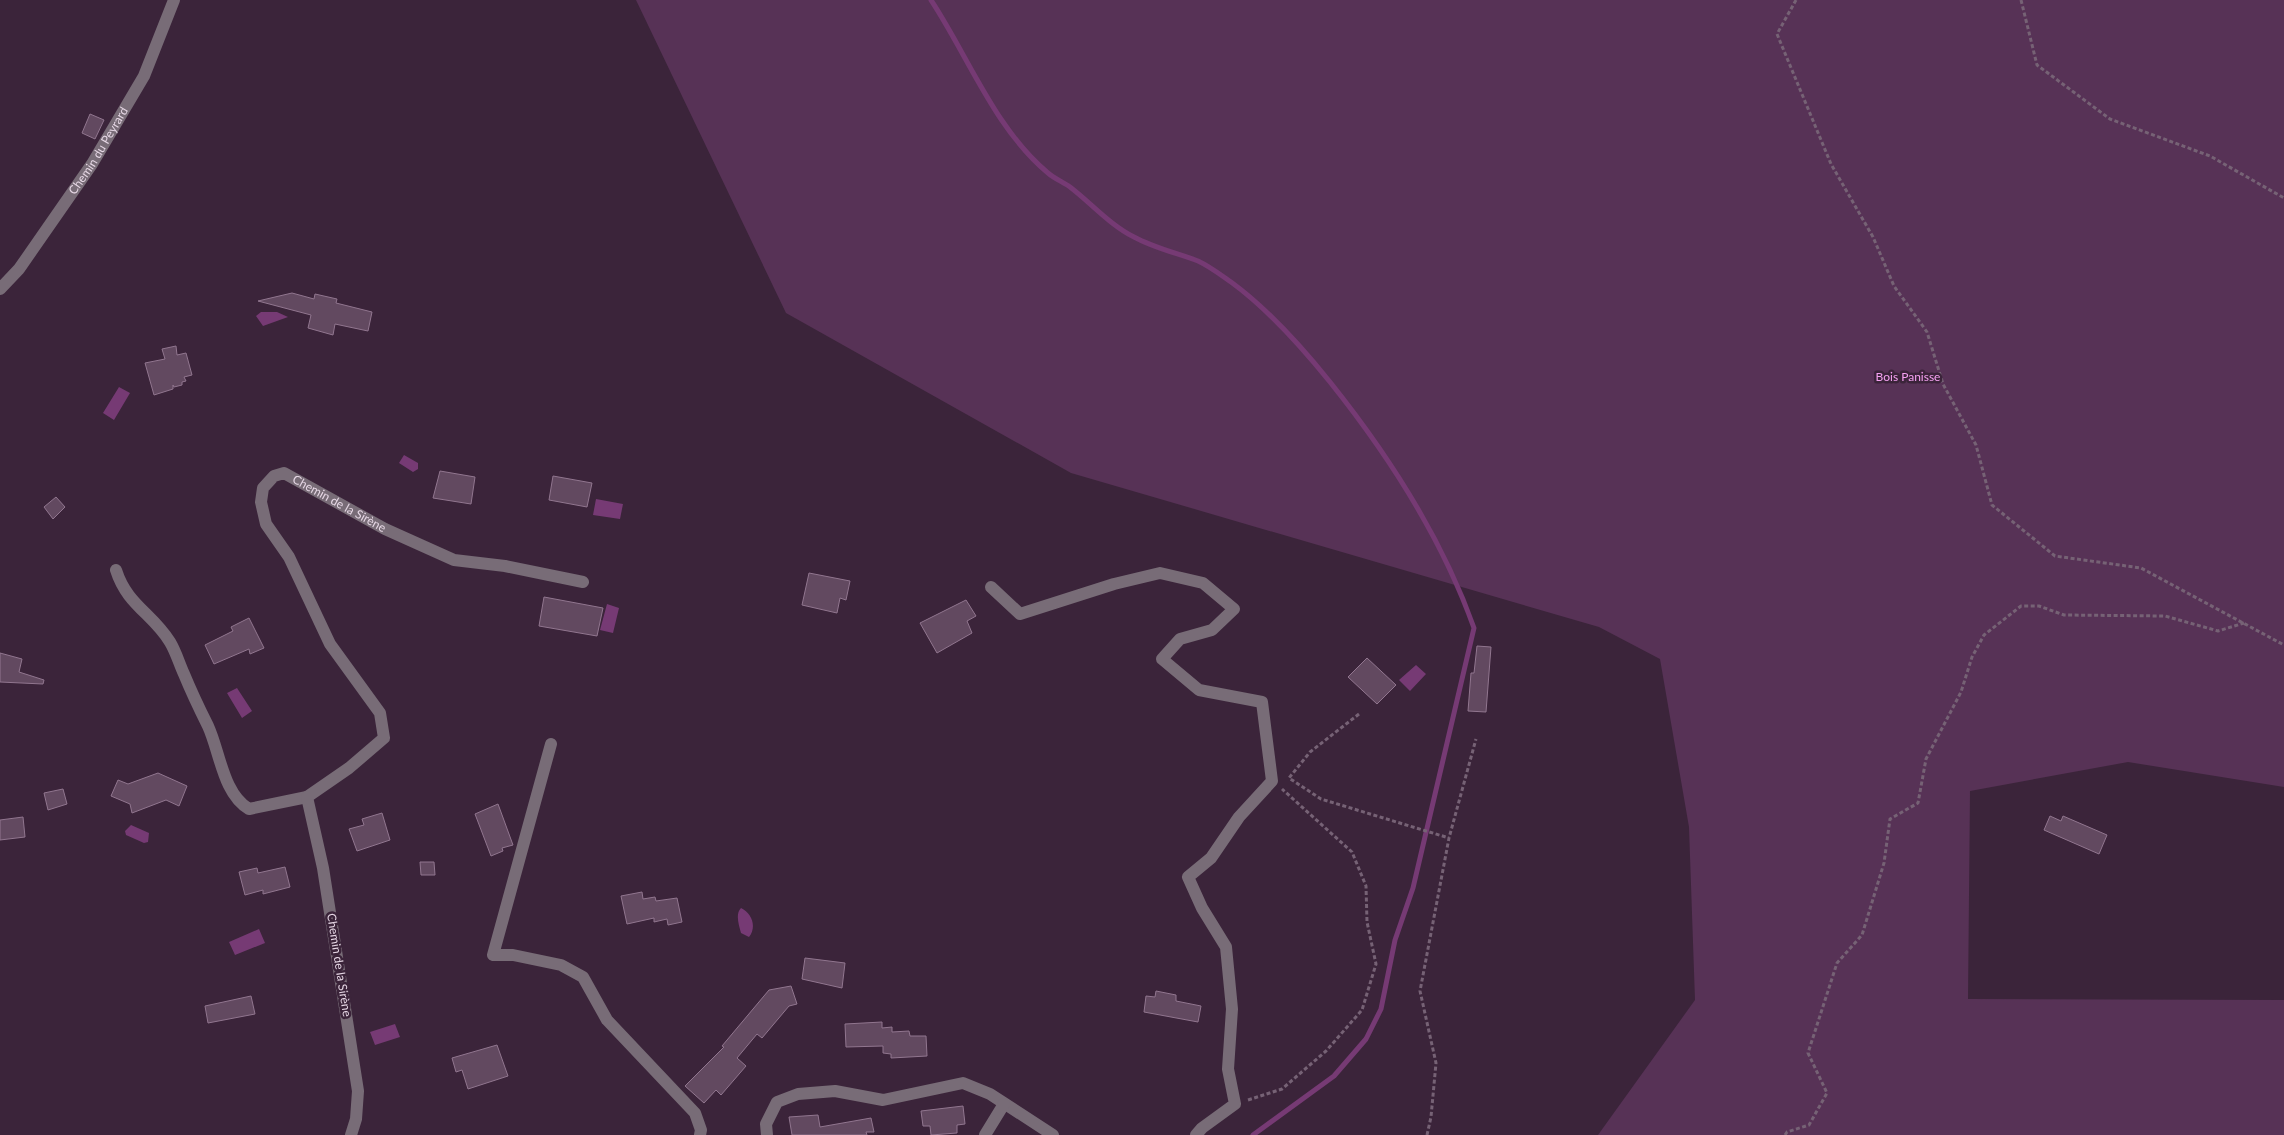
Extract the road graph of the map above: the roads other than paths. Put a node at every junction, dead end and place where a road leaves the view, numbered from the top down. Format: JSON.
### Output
{"nodes":[{"id":1,"x":174,"y":0,"type":"edge"},
{"id":2,"x":0,"y":289,"type":"edge"},
{"id":3,"x":116,"y":570,"type":"dead end"},
{"id":4,"x":583,"y":582,"type":"dead end"},
{"id":5,"x":991,"y":587,"type":"dead end"},
{"id":6,"x":551,"y":744,"type":"dead end"},
{"id":7,"x":307,"y":797,"type":"junction"},
{"id":8,"x":1004,"y":1104,"type":"junction"},
{"id":9,"x":351,"y":1135,"type":"edge"},
{"id":10,"x":700,"y":1135,"type":"edge"},
{"id":11,"x":767,"y":1135,"type":"edge"},
{"id":12,"x":985,"y":1135,"type":"edge"},
{"id":13,"x":1053,"y":1135,"type":"edge"},
{"id":14,"x":1196,"y":1135,"type":"edge"}],
"edges":[{"from":1,"to":2,"type":"street","name":"Chemin du Peyrard"},
{"from":3,"to":7,"type":"street","name":"Chemin de la Sirène"},
{"from":4,"to":7,"type":"street","name":"Chemin de la Sirène"},
{"from":5,"to":14,"type":"street"},
{"from":6,"to":10,"type":"street"},
{"from":7,"to":9,"type":"street","name":"Chemin de la Sirène"},
{"from":8,"to":11,"type":"street"},
{"from":8,"to":12,"type":"street"},
{"from":8,"to":13,"type":"street"}]}
